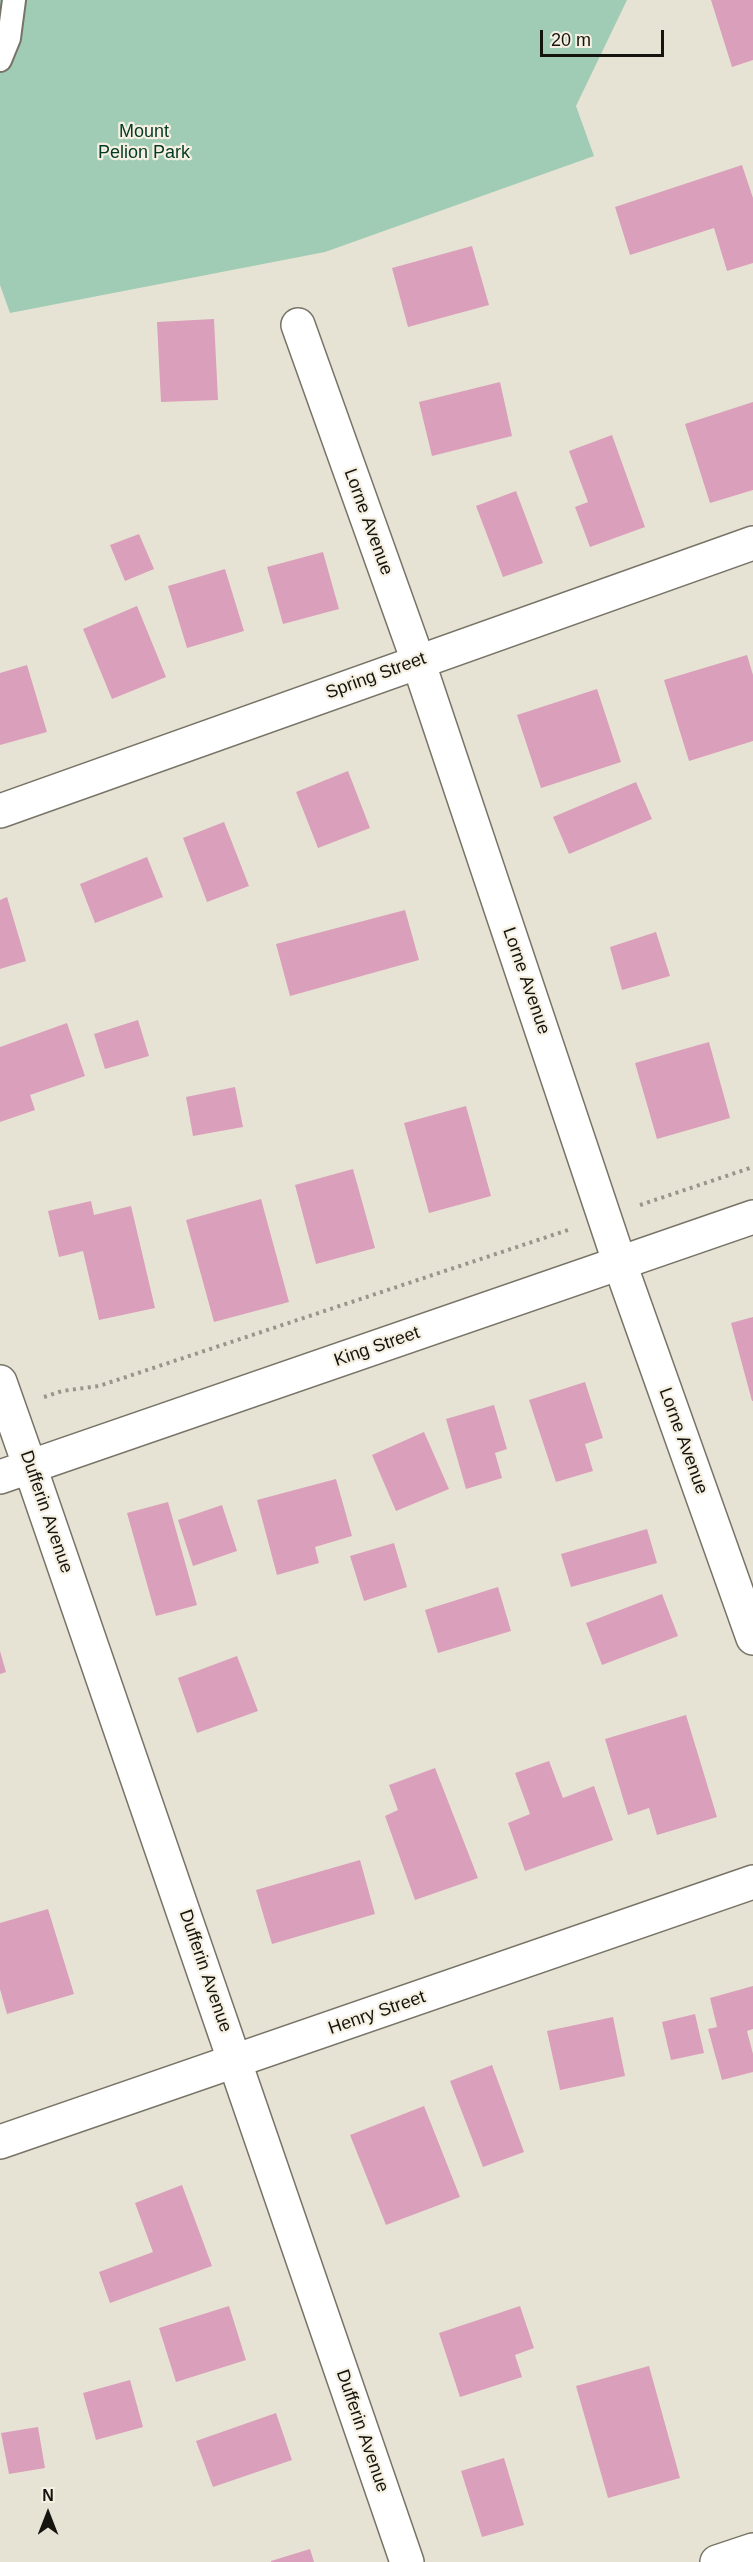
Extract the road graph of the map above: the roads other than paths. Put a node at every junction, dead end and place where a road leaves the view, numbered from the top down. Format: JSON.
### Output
{"nodes":[{"id":1,"x":14,"y":0,"type":"edge"},
{"id":2,"x":0,"y":60,"type":"edge"},
{"id":3,"x":298,"y":325,"type":"dead end"},
{"id":4,"x":753,"y":543,"type":"edge"},
{"id":5,"x":418,"y":661,"type":"junction"},
{"id":6,"x":0,"y":811,"type":"edge"},
{"id":7,"x":753,"y":1217,"type":"edge"},
{"id":8,"x":621,"y":1264,"type":"junction"},
{"id":9,"x":5,"y":1395,"type":"edge"},
{"id":10,"x":15,"y":1472,"type":"edge"},
{"id":11,"x":753,"y":1638,"type":"edge"},
{"id":12,"x":753,"y":1882,"type":"edge"},
{"id":13,"x":236,"y":2062,"type":"junction"},
{"id":14,"x":0,"y":2142,"type":"edge"},
{"id":15,"x":753,"y":2550,"type":"edge"},
{"id":16,"x":407,"y":2562,"type":"edge"},
{"id":17,"x":717,"y":2562,"type":"edge"}],
"edges":[{"from":1,"to":2,"type":"lane"},
{"from":3,"to":5,"type":"street","name":"Lorne Avenue"},
{"from":4,"to":5,"type":"street","name":"Spring Street"},
{"from":5,"to":6,"type":"street","name":"Spring Street"},
{"from":5,"to":8,"type":"street","name":"Lorne Avenue"},
{"from":7,"to":8,"type":"street","name":"King Street"},
{"from":8,"to":10,"type":"street","name":"King Street"},
{"from":8,"to":11,"type":"street","name":"Lorne Avenue"},
{"from":9,"to":10,"type":"street","name":"Dufferin Avenue"},
{"from":10,"to":13,"type":"street","name":"Dufferin Avenue"},
{"from":12,"to":13,"type":"street","name":"Henry Street"},
{"from":13,"to":14,"type":"street","name":"Henry Street"},
{"from":13,"to":16,"type":"street","name":"Dufferin Avenue"},
{"from":15,"to":17,"type":"street"}]}
